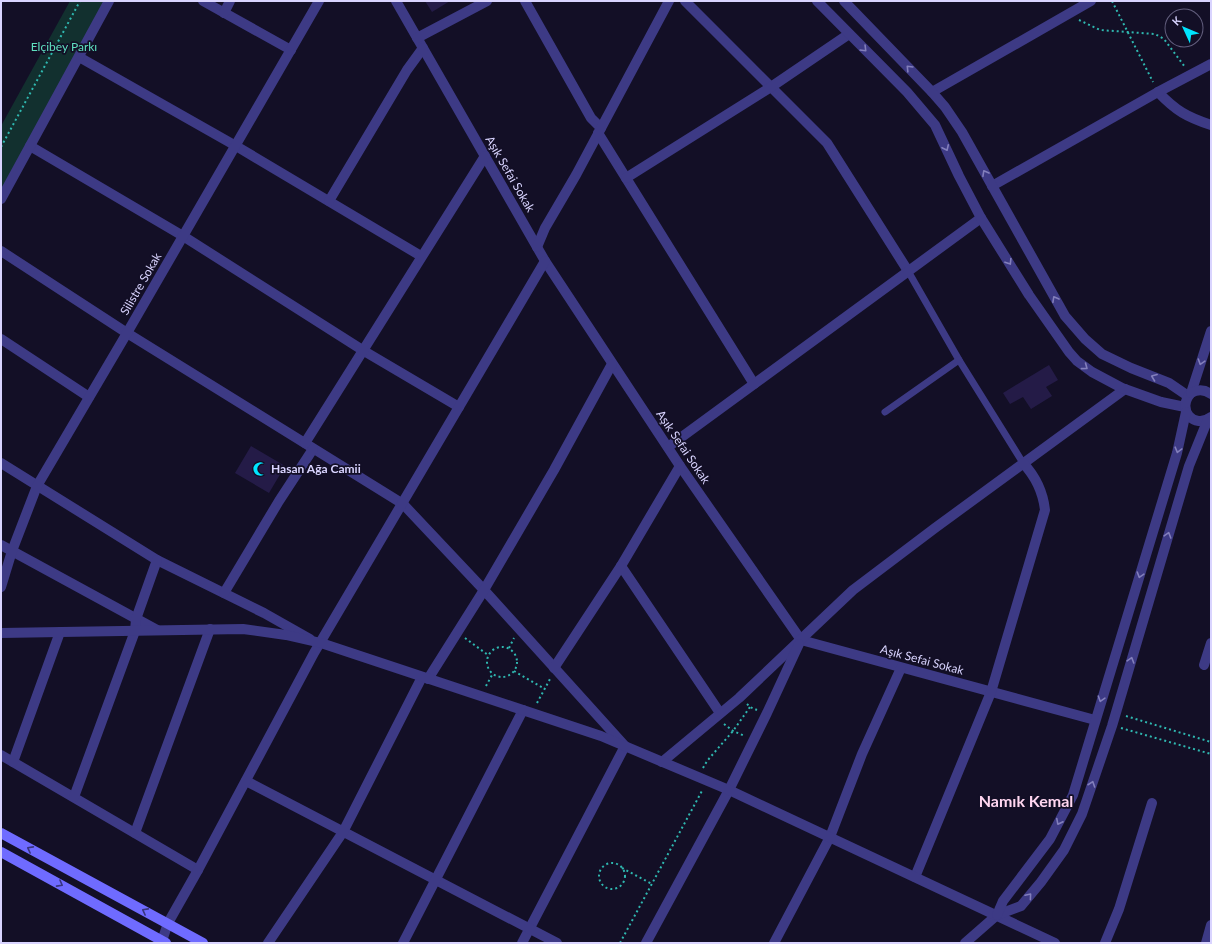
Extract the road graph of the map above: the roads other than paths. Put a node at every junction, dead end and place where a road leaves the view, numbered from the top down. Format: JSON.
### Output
{"nodes":[{"id":1,"x":109,"y":1,"type":"edge"},
{"id":2,"x":203,"y":1,"type":"edge"},
{"id":3,"x":230,"y":1,"type":"edge"},
{"id":4,"x":319,"y":1,"type":"edge"},
{"id":5,"x":396,"y":1,"type":"edge"},
{"id":6,"x":487,"y":1,"type":"edge"},
{"id":7,"x":525,"y":1,"type":"edge"},
{"id":8,"x":669,"y":1,"type":"edge"},
{"id":9,"x":685,"y":1,"type":"edge"},
{"id":10,"x":817,"y":1,"type":"edge"},
{"id":11,"x":844,"y":1,"type":"edge"},
{"id":12,"x":1091,"y":1,"type":"edge"},
{"id":13,"x":224,"y":13,"type":"junction"},
{"id":14,"x":849,"y":34,"type":"junction"},
{"id":15,"x":417,"y":38,"type":"junction"},
{"id":16,"x":423,"y":48,"type":"junction"},
{"id":17,"x":291,"y":50,"type":"junction"},
{"id":18,"x":79,"y":56,"type":"junction"},
{"id":19,"x":1211,"y":64,"type":"edge"},
{"id":20,"x":770,"y":87,"type":"junction"},
{"id":21,"x":932,"y":92,"type":"junction"},
{"id":22,"x":1158,"y":92,"type":"junction"},
{"id":23,"x":1211,"y":125,"type":"edge"},
{"id":24,"x":600,"y":131,"type":"junction"},
{"id":25,"x":30,"y":146,"type":"junction"},
{"id":26,"x":236,"y":146,"type":"junction"},
{"id":27,"x":485,"y":156,"type":"junction"},
{"id":28,"x":626,"y":178,"type":"junction"},
{"id":29,"x":992,"y":186,"type":"junction"},
{"id":30,"x":1,"y":199,"type":"edge"},
{"id":31,"x":328,"y":201,"type":"junction"},
{"id":32,"x":981,"y":218,"type":"junction"},
{"id":33,"x":183,"y":236,"type":"junction"},
{"id":34,"x":537,"y":247,"type":"junction"},
{"id":35,"x":1,"y":251,"type":"edge"},
{"id":36,"x":421,"y":256,"type":"junction"},
{"id":37,"x":545,"y":261,"type":"junction"},
{"id":38,"x":908,"y":271,"type":"junction"},
{"id":39,"x":1211,"y":331,"type":"edge"},
{"id":40,"x":127,"y":333,"type":"junction"},
{"id":41,"x":1,"y":338,"type":"edge"},
{"id":42,"x":364,"y":350,"type":"junction"},
{"id":43,"x":959,"y":360,"type":"junction"},
{"id":44,"x":612,"y":364,"type":"junction"},
{"id":45,"x":754,"y":384,"type":"junction"},
{"id":46,"x":1125,"y":389,"type":"junction"},
{"id":47,"x":1211,"y":394,"type":"edge"},
{"id":48,"x":1189,"y":395,"type":"junction"},
{"id":49,"x":89,"y":397,"type":"junction"},
{"id":50,"x":460,"y":407,"type":"junction"},
{"id":51,"x":1185,"y":410,"type":"junction"},
{"id":52,"x":885,"y":412,"type":"dead end"},
{"id":53,"x":1210,"y":418,"type":"edge"},
{"id":54,"x":309,"y":446,"type":"junction"},
{"id":55,"x":668,"y":448,"type":"junction"},
{"id":56,"x":1,"y":463,"type":"edge"},
{"id":57,"x":1023,"y":463,"type":"junction"},
{"id":58,"x":680,"y":466,"type":"junction"},
{"id":59,"x":37,"y":486,"type":"junction"},
{"id":60,"x":403,"y":504,"type":"junction"},
{"id":61,"x":1,"y":545,"type":"edge"},
{"id":62,"x":12,"y":551,"type":"junction"},
{"id":63,"x":156,"y":560,"type":"junction"},
{"id":64,"x":621,"y":566,"type":"junction"},
{"id":65,"x":1,"y":587,"type":"edge"},
{"id":66,"x":484,"y":590,"type":"junction"},
{"id":67,"x":224,"y":593,"type":"junction"},
{"id":68,"x":136,"y":618,"type":"junction"},
{"id":69,"x":210,"y":629,"type":"junction"},
{"id":70,"x":157,"y":630,"type":"junction"},
{"id":71,"x":135,"y":631,"type":"junction"},
{"id":72,"x":60,"y":632,"type":"junction"},
{"id":73,"x":1,"y":633,"type":"edge"},
{"id":74,"x":801,"y":640,"type":"junction"},
{"id":75,"x":317,"y":642,"type":"junction"},
{"id":76,"x":1211,"y":643,"type":"edge"},
{"id":77,"x":1204,"y":665,"type":"dead end"},
{"id":78,"x":901,"y":668,"type":"junction"},
{"id":79,"x":555,"y":669,"type":"junction"},
{"id":80,"x":425,"y":678,"type":"junction"},
{"id":81,"x":992,"y":692,"type":"junction"},
{"id":82,"x":527,"y":712,"type":"junction"},
{"id":83,"x":720,"y":713,"type":"junction"},
{"id":84,"x":1095,"y":720,"type":"junction"},
{"id":85,"x":625,"y":746,"type":"junction"},
{"id":86,"x":1,"y":755,"type":"edge"},
{"id":87,"x":13,"y":762,"type":"junction"},
{"id":88,"x":662,"y":762,"type":"junction"},
{"id":89,"x":246,"y":781,"type":"junction"},
{"id":90,"x":729,"y":790,"type":"junction"},
{"id":91,"x":74,"y":797,"type":"junction"},
{"id":92,"x":1152,"y":803,"type":"dead end"},
{"id":93,"x":343,"y":832,"type":"junction"},
{"id":94,"x":1,"y":833,"type":"edge"},
{"id":95,"x":135,"y":833,"type":"junction"},
{"id":96,"x":830,"y":837,"type":"junction"},
{"id":97,"x":1,"y":852,"type":"edge"},
{"id":98,"x":198,"y":870,"type":"junction"},
{"id":99,"x":915,"y":877,"type":"junction"},
{"id":100,"x":436,"y":880,"type":"junction"},
{"id":101,"x":997,"y":916,"type":"junction"},
{"id":102,"x":168,"y":923,"type":"junction"},
{"id":103,"x":1211,"y":925,"type":"edge"},
{"id":104,"x":529,"y":929,"type":"junction"},
{"id":105,"x":164,"y":942,"type":"edge"},
{"id":106,"x":203,"y":943,"type":"edge"},
{"id":107,"x":268,"y":943,"type":"edge"},
{"id":108,"x":403,"y":943,"type":"edge"},
{"id":109,"x":522,"y":943,"type":"edge"},
{"id":110,"x":557,"y":943,"type":"edge"},
{"id":111,"x":646,"y":943,"type":"edge"},
{"id":112,"x":774,"y":943,"type":"edge"},
{"id":113,"x":966,"y":943,"type":"edge"},
{"id":114,"x":1055,"y":943,"type":"edge"},
{"id":115,"x":1105,"y":943,"type":"edge"},
{"id":116,"x":1206,"y":943,"type":"edge"}],
"edges":[{"from":1,"to":18,"type":"street"},
{"from":2,"to":13,"type":"street"},
{"from":3,"to":13,"type":"street"},
{"from":4,"to":17,"type":"street","name":"Silistre Sokak"},
{"from":5,"to":15,"type":"street","name":"Aşık Sefai Sokak"},
{"from":6,"to":15,"type":"street"},
{"from":7,"to":24,"type":"street"},
{"from":8,"to":24,"type":"street"},
{"from":9,"to":20,"type":"street"},
{"from":10,"to":14,"type":"street"},
{"from":21,"to":11,"type":"street","one_way":true},
{"from":12,"to":21,"type":"street"},
{"from":13,"to":17,"type":"street"},
{"from":14,"to":20,"type":"street"},
{"from":14,"to":32,"type":"street","one_way":true},
{"from":15,"to":16,"type":"street","name":"Aşık Sefai Sokak"},
{"from":16,"to":27,"type":"street","name":"Aşık Sefai Sokak"},
{"from":16,"to":31,"type":"street"},
{"from":17,"to":26,"type":"street","name":"Silistre Sokak"},
{"from":18,"to":25,"type":"street"},
{"from":18,"to":26,"type":"street"},
{"from":19,"to":22,"type":"street"},
{"from":20,"to":28,"type":"street"},
{"from":20,"to":38,"type":"street"},
{"from":29,"to":21,"type":"street","one_way":true},
{"from":22,"to":23,"type":"street"},
{"from":22,"to":29,"type":"street"},
{"from":24,"to":28,"type":"street"},
{"from":24,"to":34,"type":"street"},
{"from":25,"to":30,"type":"street"},
{"from":25,"to":33,"type":"street"},
{"from":26,"to":31,"type":"street"},
{"from":26,"to":33,"type":"street","name":"Silistre Sokak"},
{"from":27,"to":34,"type":"street","name":"Aşık Sefai Sokak"},
{"from":27,"to":36,"type":"street"},
{"from":28,"to":45,"type":"street"},
{"from":48,"to":29,"type":"street","one_way":true},
{"from":31,"to":36,"type":"street"},
{"from":32,"to":38,"type":"street"},
{"from":32,"to":46,"type":"street","one_way":true},
{"from":33,"to":40,"type":"street","name":"Silistre Sokak"},
{"from":33,"to":42,"type":"street"},
{"from":34,"to":37,"type":"street","name":"Aşık Sefai Sokak"},
{"from":35,"to":40,"type":"street"},
{"from":36,"to":42,"type":"street"},
{"from":37,"to":44,"type":"street","name":"Aşık Sefai Sokak"},
{"from":37,"to":50,"type":"street"},
{"from":38,"to":43,"type":"lane"},
{"from":38,"to":45,"type":"street"},
{"from":39,"to":48,"type":"street","one_way":true},
{"from":40,"to":49,"type":"street","name":"Silistre Sokak"},
{"from":40,"to":54,"type":"street"},
{"from":41,"to":49,"type":"street"},
{"from":42,"to":50,"type":"street"},
{"from":42,"to":54,"type":"street"},
{"from":43,"to":52,"type":"lane"},
{"from":43,"to":57,"type":"lane"},
{"from":44,"to":55,"type":"street","name":"Aşık Sefai Sokak"},
{"from":44,"to":66,"type":"street"},
{"from":45,"to":55,"type":"street"},
{"from":46,"to":51,"type":"street"},
{"from":46,"to":57,"type":"street"},
{"from":47,"to":48,"type":"street"},
{"from":48,"to":51,"type":"street"},
{"from":49,"to":59,"type":"street","name":"Silistre Sokak"},
{"from":50,"to":60,"type":"street"},
{"from":51,"to":53,"type":"street"},
{"from":51,"to":84,"type":"street","one_way":true},
{"from":101,"to":53,"type":"street","one_way":true},
{"from":54,"to":60,"type":"street"},
{"from":54,"to":67,"type":"street"},
{"from":55,"to":58,"type":"street","name":"Aşık Sefai Sokak"},
{"from":56,"to":59,"type":"street"},
{"from":57,"to":74,"type":"street"},
{"from":57,"to":81,"type":"street"},
{"from":58,"to":64,"type":"street"},
{"from":58,"to":74,"type":"street","name":"Aşık Sefai Sokak"},
{"from":59,"to":62,"type":"street","name":"Silistre Sokak"},
{"from":59,"to":63,"type":"street"},
{"from":60,"to":66,"type":"street"},
{"from":60,"to":75,"type":"street"},
{"from":61,"to":62,"type":"street"},
{"from":62,"to":65,"type":"street","name":"Silistre Sokak"},
{"from":62,"to":68,"type":"street"},
{"from":63,"to":67,"type":"street"},
{"from":63,"to":68,"type":"street"},
{"from":64,"to":79,"type":"street"},
{"from":64,"to":83,"type":"street"},
{"from":66,"to":79,"type":"street"},
{"from":66,"to":80,"type":"street"},
{"from":67,"to":75,"type":"street"},
{"from":68,"to":70,"type":"street"},
{"from":68,"to":71,"type":"street"},
{"from":69,"to":70,"type":"street"},
{"from":69,"to":75,"type":"street"},
{"from":69,"to":95,"type":"street"},
{"from":70,"to":71,"type":"street"},
{"from":71,"to":72,"type":"street"},
{"from":71,"to":91,"type":"street"},
{"from":72,"to":73,"type":"street"},
{"from":72,"to":87,"type":"street"},
{"from":74,"to":78,"type":"street","name":"Aşık Sefai Sokak"},
{"from":74,"to":83,"type":"street"},
{"from":74,"to":90,"type":"street"},
{"from":75,"to":80,"type":"street"},
{"from":75,"to":89,"type":"street"},
{"from":76,"to":77,"type":"street"},
{"from":78,"to":81,"type":"street","name":"Aşık Sefai Sokak"},
{"from":78,"to":96,"type":"street"},
{"from":79,"to":85,"type":"street"},
{"from":80,"to":82,"type":"street"},
{"from":80,"to":93,"type":"street"},
{"from":81,"to":84,"type":"street","name":"Aşık Sefai Sokak"},
{"from":81,"to":99,"type":"street"},
{"from":82,"to":85,"type":"street"},
{"from":82,"to":100,"type":"street"},
{"from":83,"to":88,"type":"street"},
{"from":84,"to":101,"type":"street","one_way":true},
{"from":85,"to":88,"type":"street"},
{"from":85,"to":104,"type":"street"},
{"from":86,"to":87,"type":"street"},
{"from":87,"to":91,"type":"street"},
{"from":88,"to":90,"type":"street"},
{"from":89,"to":93,"type":"street"},
{"from":89,"to":98,"type":"street"},
{"from":90,"to":96,"type":"street"},
{"from":90,"to":111,"type":"street"},
{"from":91,"to":95,"type":"street"},
{"from":92,"to":115,"type":"street"},
{"from":93,"to":100,"type":"street"},
{"from":93,"to":107,"type":"street"},
{"from":102,"to":94,"type":"main road","one_way":true},
{"from":95,"to":98,"type":"street"},
{"from":96,"to":99,"type":"street"},
{"from":96,"to":112,"type":"street"},
{"from":97,"to":105,"type":"main road","one_way":true},
{"from":98,"to":102,"type":"street"},
{"from":99,"to":101,"type":"street"},
{"from":100,"to":104,"type":"street"},
{"from":100,"to":108,"type":"street"},
{"from":101,"to":113,"type":"street"},
{"from":101,"to":114,"type":"street"},
{"from":102,"to":105,"type":"street"},
{"from":102,"to":106,"type":"main road"},
{"from":103,"to":116,"type":"street"},
{"from":104,"to":109,"type":"street"},
{"from":104,"to":110,"type":"street"}]}
